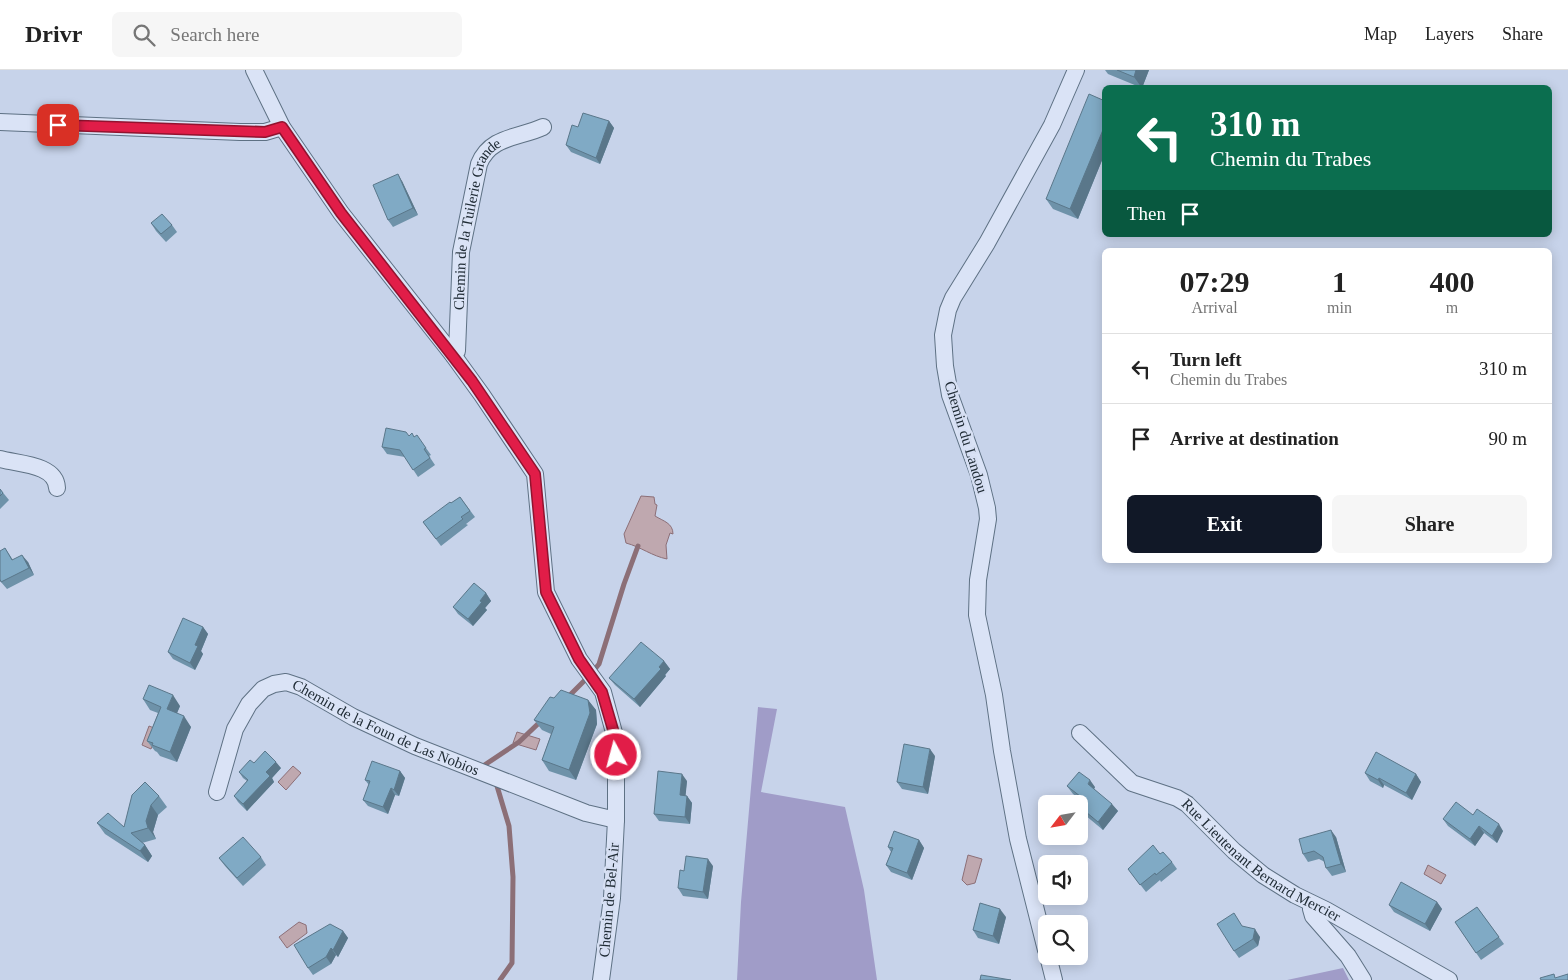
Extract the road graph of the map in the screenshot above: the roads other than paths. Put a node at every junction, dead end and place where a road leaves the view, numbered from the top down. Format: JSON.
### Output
{"nodes":[{"id":1,"x":254,"y":70,"type":"edge"},
{"id":2,"x":1076,"y":70,"type":"edge"},
{"id":3,"x":0,"y":122,"type":"edge"},
{"id":4,"x":282,"y":127,"type":"junction"},
{"id":5,"x":543,"y":127,"type":"dead end"},
{"id":6,"x":453,"y":354,"type":"junction"},
{"id":7,"x":0,"y":459,"type":"edge"},
{"id":8,"x":57,"y":488,"type":"dead end"},
{"id":9,"x":1080,"y":733,"type":"dead end"},
{"id":10,"x":217,"y":792,"type":"dead end"},
{"id":11,"x":616,"y":820,"type":"junction"},
{"id":12,"x":1314,"y":905,"type":"junction"},
{"id":13,"x":1038,"y":918,"type":"edge"},
{"id":14,"x":1050,"y":965,"type":"edge"},
{"id":15,"x":601,"y":980,"type":"edge"},
{"id":16,"x":1054,"y":980,"type":"edge"},
{"id":17,"x":1363,"y":980,"type":"edge"},
{"id":18,"x":1449,"y":980,"type":"edge"}],
"edges":[{"from":1,"to":4,"type":"street","name":"Chemin de Bel-Air"},
{"from":2,"to":13,"type":"street","name":"Chemin du Landou"},
{"from":3,"to":4,"type":"street"},
{"from":4,"to":6,"type":"street","name":"Chemin de Bel-Air"},
{"from":5,"to":6,"type":"street","name":"Chemin de la Tuilerie Grande"},
{"from":6,"to":11,"type":"street","name":"Chemin de Bel-Air"},
{"from":7,"to":8,"type":"street"},
{"from":9,"to":12,"type":"street","name":"Rue Lieutenant Bernard Mercier"},
{"from":10,"to":11,"type":"street","name":"Chemin de la Foun de Las Nobios"},
{"from":11,"to":15,"type":"street","name":"Chemin de Bel-Air"},
{"from":12,"to":17,"type":"street"},
{"from":12,"to":18,"type":"street","name":"Rue Lieutenant Bernard Mercier"},
{"from":14,"to":16,"type":"street"}]}
